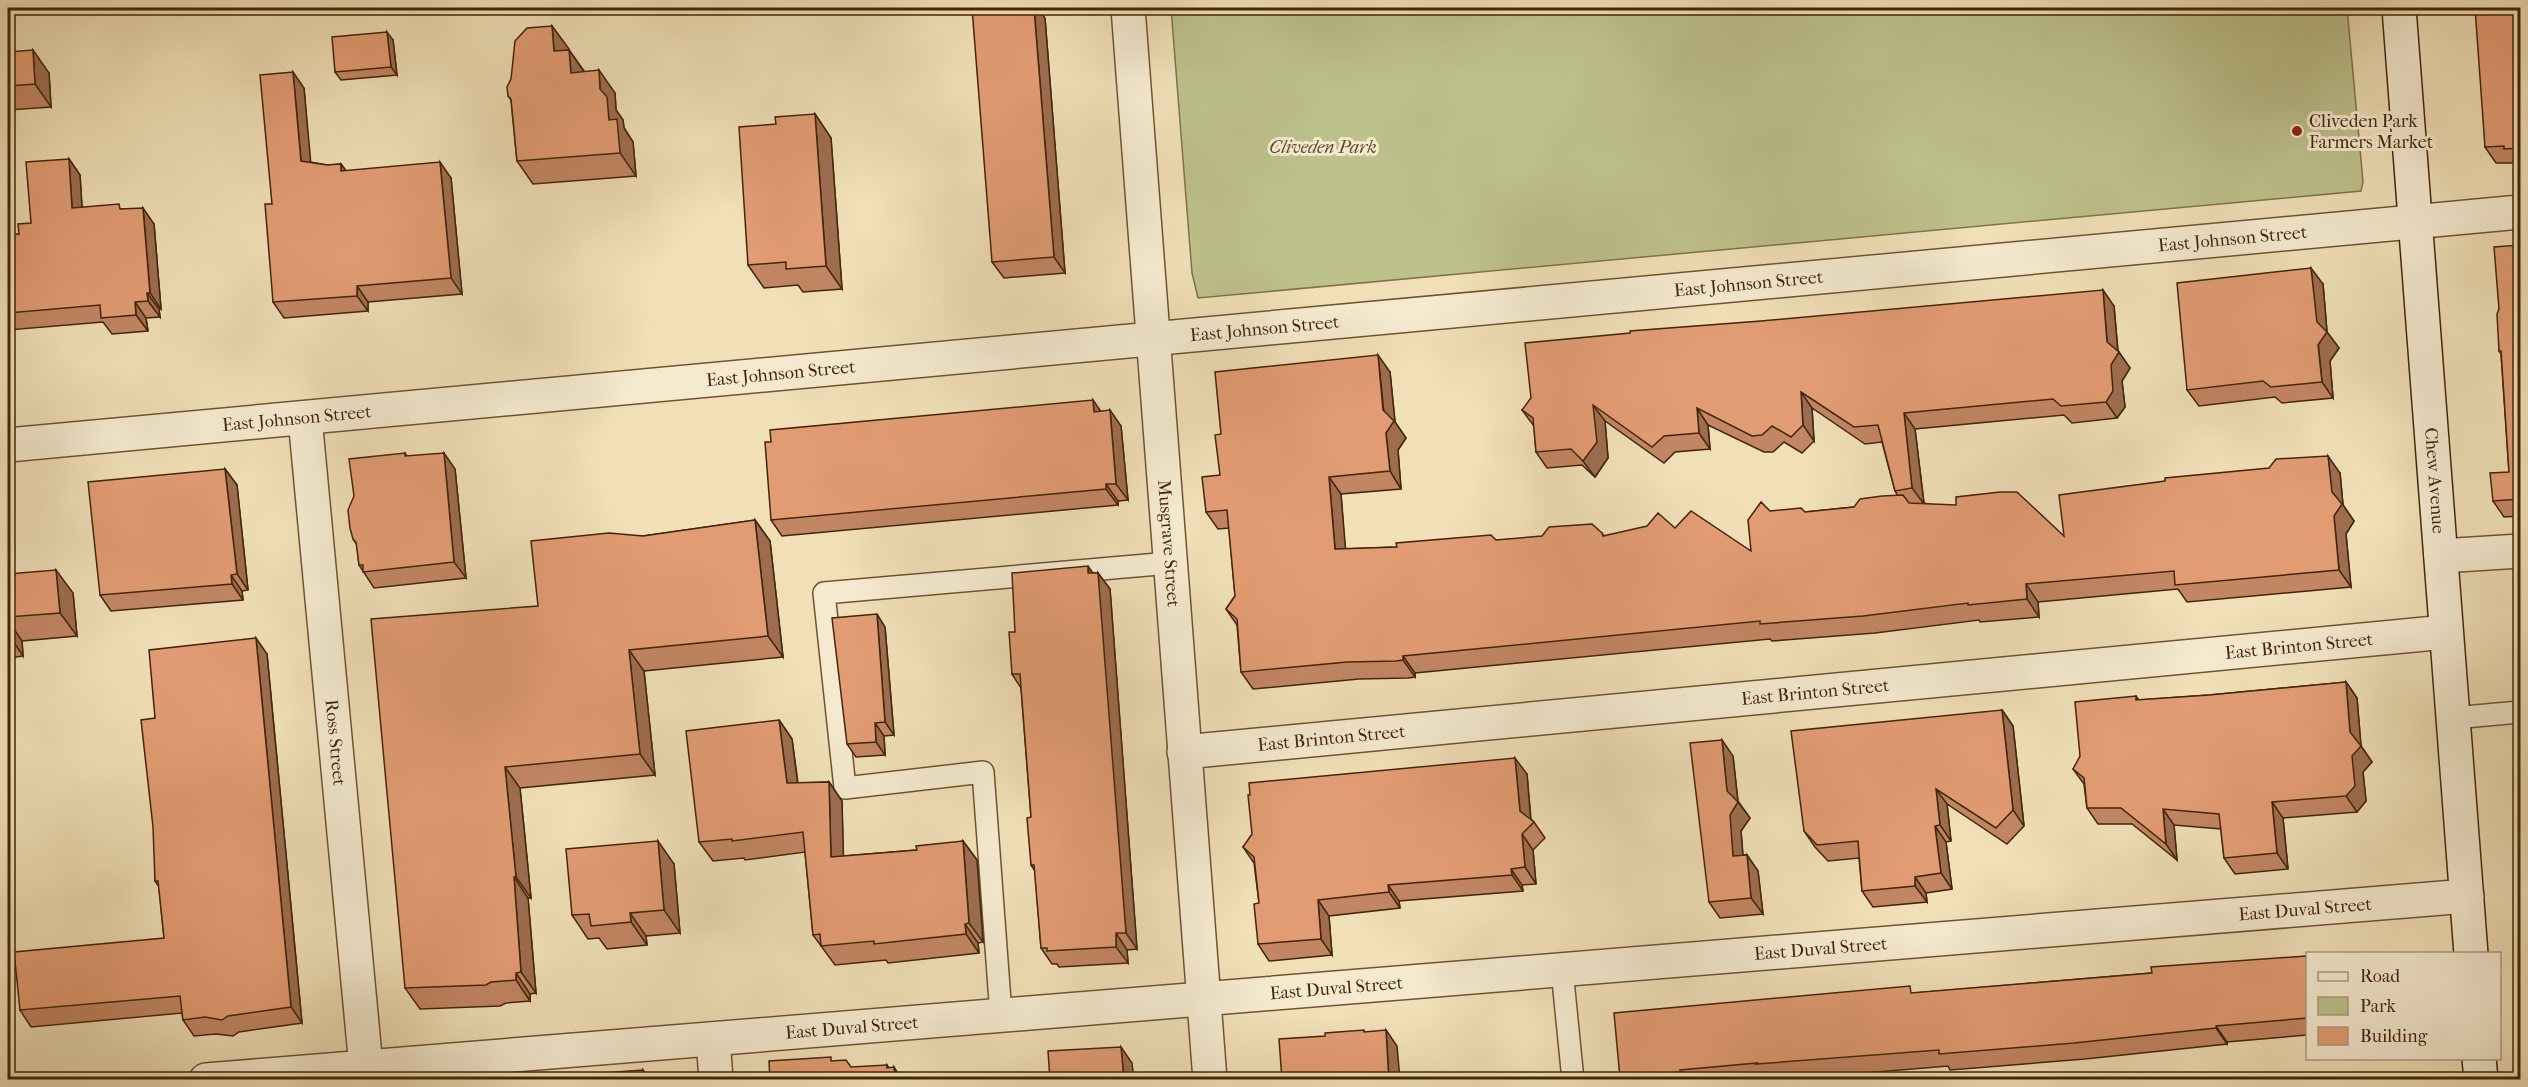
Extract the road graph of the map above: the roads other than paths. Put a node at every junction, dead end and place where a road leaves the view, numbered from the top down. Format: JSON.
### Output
{"nodes":[{"id":1,"x":1128,"y":8,"type":"edge"},
{"id":2,"x":2399,"y":8,"type":"edge"},
{"id":3,"x":2520,"y":212,"type":"edge"},
{"id":4,"x":2415,"y":221,"type":"junction"},
{"id":5,"x":1152,"y":339,"type":"junction"},
{"id":6,"x":305,"y":418,"type":"junction"},
{"id":7,"x":8,"y":446,"type":"edge"},
{"id":8,"x":2520,"y":551,"type":"edge"},
{"id":9,"x":2441,"y":556,"type":"junction"},
{"id":10,"x":1170,"y":563,"type":"junction"},
{"id":11,"x":2446,"y":632,"type":"junction"},
{"id":12,"x":2520,"y":712,"type":"edge"},
{"id":13,"x":2453,"y":718,"type":"junction"},
{"id":14,"x":1184,"y":752,"type":"junction"},
{"id":15,"x":2467,"y":896,"type":"junction"},
{"id":16,"x":2471,"y":952,"type":"edge"},
{"id":17,"x":1562,"y":970,"type":"junction"},
{"id":18,"x":1203,"y":999,"type":"junction"},
{"id":19,"x":1001,"y":1015,"type":"junction"},
{"id":20,"x":713,"y":1039,"type":"junction"},
{"id":21,"x":2480,"y":1060,"type":"edge"},
{"id":22,"x":366,"y":1066,"type":"junction"},
{"id":23,"x":481,"y":1068,"type":"edge"},
{"id":24,"x":296,"y":1076,"type":"edge"},
{"id":25,"x":206,"y":1080,"type":"edge"},
{"id":26,"x":716,"y":1080,"type":"edge"},
{"id":27,"x":1210,"y":1080,"type":"edge"},
{"id":28,"x":1573,"y":1080,"type":"edge"},
{"id":29,"x":2481,"y":1080,"type":"edge"}],
"edges":[{"from":1,"to":5,"type":"street","name":"Musgrave Street"},
{"from":2,"to":4,"type":"street","name":"Chew Avenue"},
{"from":3,"to":4,"type":"street","name":"East Johnson Street"},
{"from":4,"to":5,"type":"street","name":"East Johnson Street"},
{"from":4,"to":9,"type":"street","name":"Chew Avenue"},
{"from":5,"to":6,"type":"street","name":"East Johnson Street"},
{"from":5,"to":10,"type":"street","name":"Musgrave Street"},
{"from":6,"to":7,"type":"street","name":"East Johnson Street"},
{"from":6,"to":22,"type":"street","name":"Ross Street"},
{"from":8,"to":9,"type":"street"},
{"from":9,"to":11,"type":"street","name":"Chew Avenue"},
{"from":10,"to":14,"type":"street","name":"Musgrave Street"},
{"from":10,"to":19,"type":"lane"},
{"from":11,"to":13,"type":"street","name":"Chew Avenue"},
{"from":11,"to":14,"type":"street","name":"East Brinton Street"},
{"from":12,"to":13,"type":"lane"},
{"from":13,"to":15,"type":"street","name":"Chew Avenue"},
{"from":14,"to":18,"type":"street","name":"Musgrave Street"},
{"from":15,"to":16,"type":"street","name":"Chew Avenue"},
{"from":15,"to":17,"type":"street","name":"East Duval Street"},
{"from":17,"to":18,"type":"street","name":"East Duval Street"},
{"from":17,"to":28,"type":"lane"},
{"from":18,"to":19,"type":"street","name":"East Duval Street"},
{"from":18,"to":27,"type":"street","name":"Musgrave Street"},
{"from":19,"to":20,"type":"street","name":"East Duval Street"},
{"from":20,"to":23,"type":"street","name":"East Duval Street"},
{"from":20,"to":26,"type":"street"},
{"from":21,"to":29,"type":"street"},
{"from":22,"to":23,"type":"street","name":"East Duval Street"},
{"from":22,"to":24,"type":"street","name":"East Duval Street"},
{"from":24,"to":25,"type":"street","name":"East Duval Street"}]}
